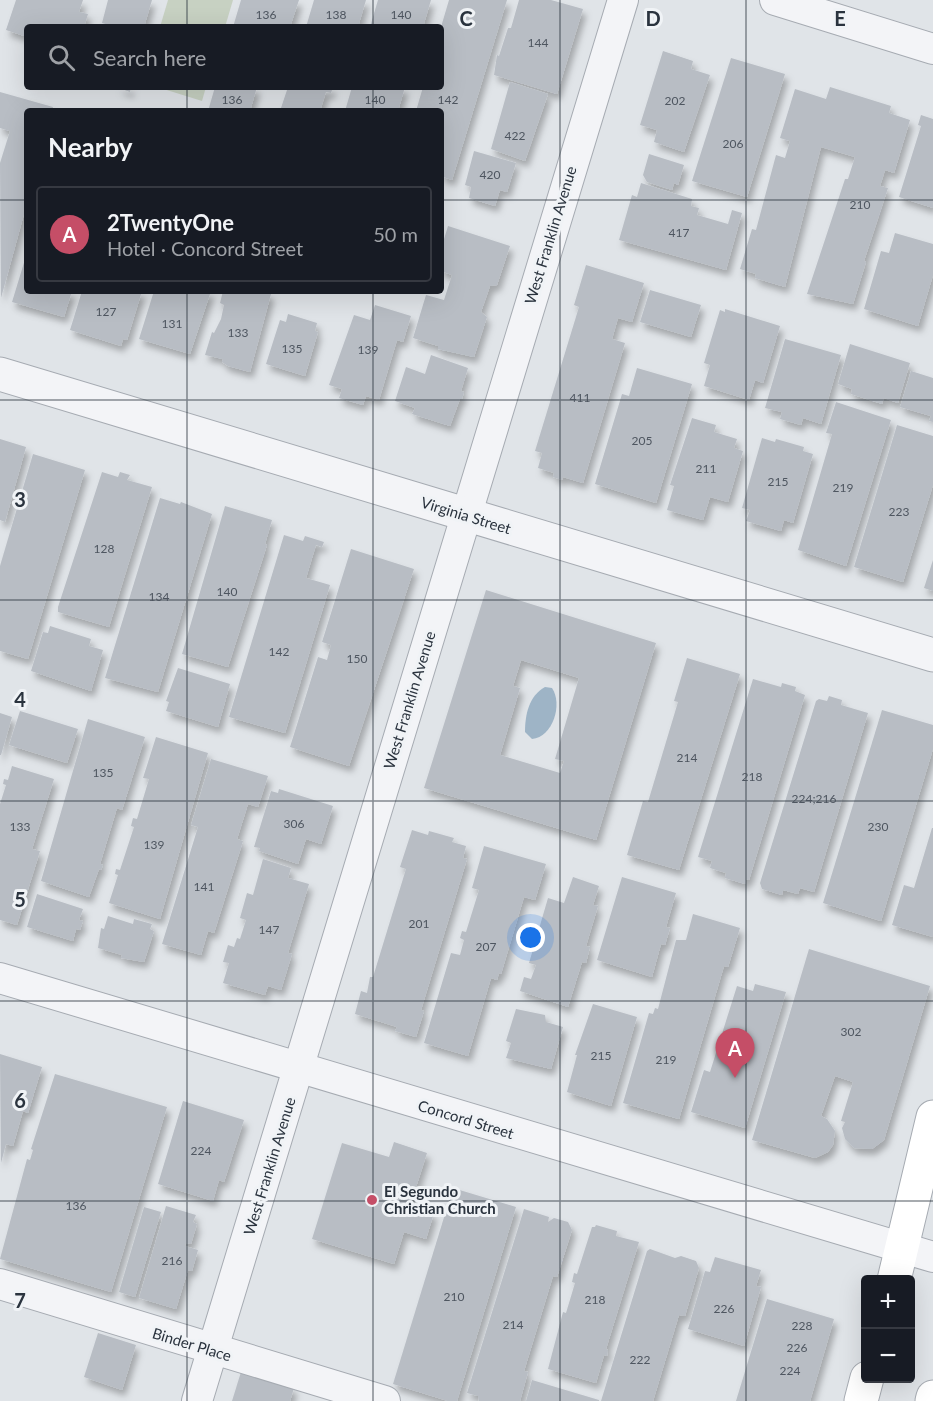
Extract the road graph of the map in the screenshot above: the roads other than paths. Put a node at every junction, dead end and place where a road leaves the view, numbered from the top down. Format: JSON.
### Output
{"nodes":[{"id":1,"x":623,"y":0,"type":"edge"},
{"id":2,"x":775,"y":0,"type":"edge"},
{"id":3,"x":933,"y":49,"type":"edge"},
{"id":4,"x":0,"y":374,"type":"edge"},
{"id":5,"x":465,"y":515,"type":"junction"},
{"id":6,"x":933,"y":655,"type":"edge"},
{"id":7,"x":0,"y":978,"type":"edge"},
{"id":8,"x":298,"y":1069,"type":"junction"},
{"id":9,"x":933,"y":1117,"type":"edge"},
{"id":10,"x":918,"y":1253,"type":"edge"},
{"id":11,"x":898,"y":1275,"type":"edge"},
{"id":12,"x":0,"y":1284,"type":"edge"},
{"id":13,"x":213,"y":1350,"type":"junction"},
{"id":14,"x":866,"y":1383,"type":"edge"},
{"id":15,"x":197,"y":1401,"type":"edge"},
{"id":16,"x":385,"y":1401,"type":"edge"},
{"id":17,"x":861,"y":1401,"type":"edge"}],
"edges":[{"from":1,"to":5,"type":"street","name":"West Franklin Avenue"},
{"from":2,"to":3,"type":"street"},
{"from":4,"to":5,"type":"street","name":"Virginia Street"},
{"from":5,"to":6,"type":"street","name":"Virginia Street"},
{"from":5,"to":8,"type":"street","name":"West Franklin Avenue"},
{"from":7,"to":8,"type":"street","name":"Concord Street"},
{"from":8,"to":10,"type":"street","name":"Concord Street"},
{"from":8,"to":13,"type":"street","name":"West Franklin Avenue"},
{"from":9,"to":10,"type":"main road"},
{"from":10,"to":11,"type":"main road"},
{"from":12,"to":13,"type":"street","name":"Binder Place"},
{"from":13,"to":15,"type":"street","name":"West Franklin Avenue"},
{"from":13,"to":16,"type":"street","name":"Binder Place"},
{"from":14,"to":17,"type":"main road"}]}
